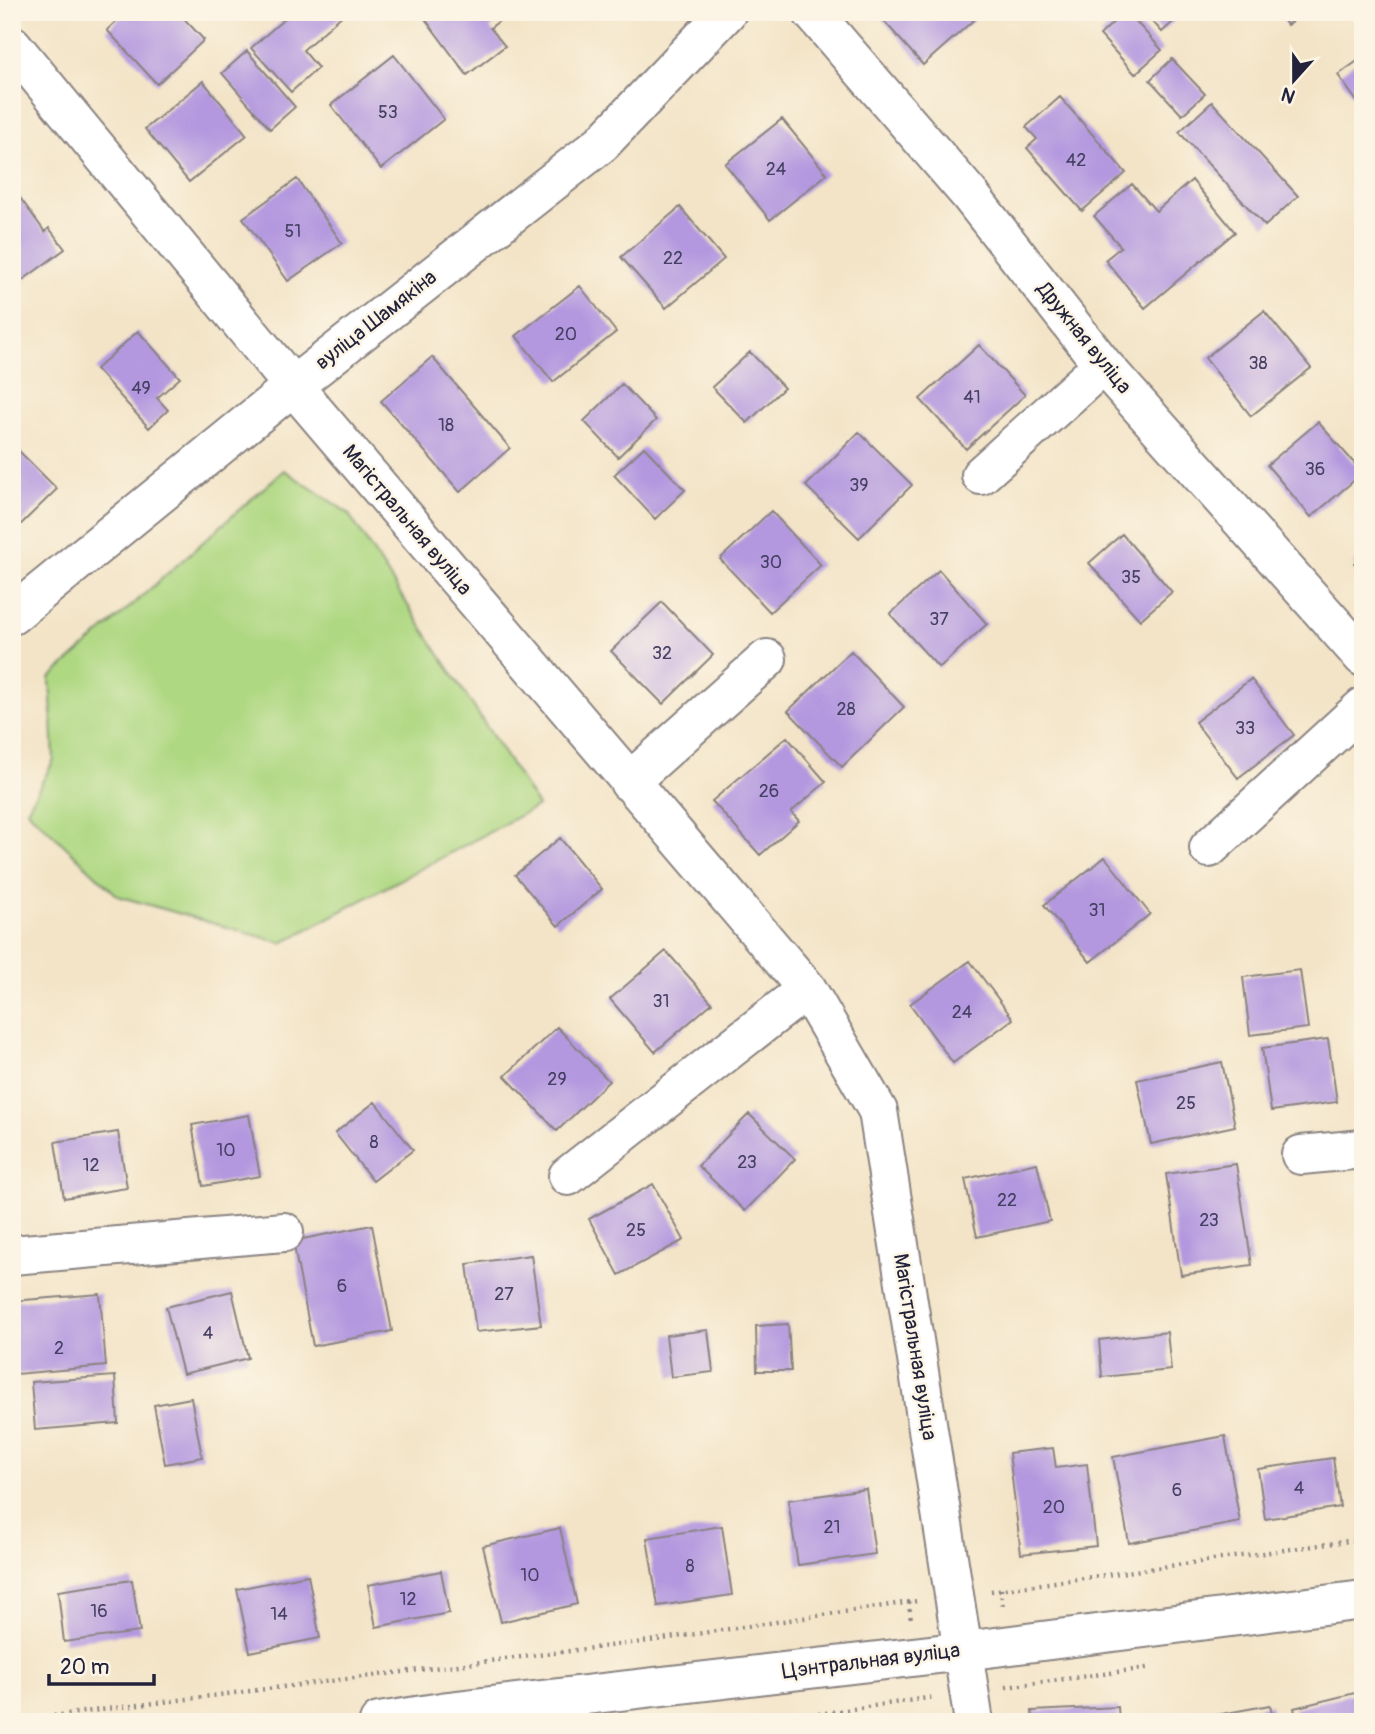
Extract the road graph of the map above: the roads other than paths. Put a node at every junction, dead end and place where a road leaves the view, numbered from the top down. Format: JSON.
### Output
{"nodes":[{"id":1,"x":727,"y":12,"type":"edge"},
{"id":2,"x":812,"y":12,"type":"edge"},
{"id":3,"x":12,"y":45,"type":"edge"},
{"id":4,"x":1103,"y":365,"type":"junction"},
{"id":5,"x":293,"y":386,"type":"junction"},
{"id":6,"x":981,"y":475,"type":"dead end"},
{"id":7,"x":12,"y":615,"type":"edge"},
{"id":8,"x":1363,"y":657,"type":"edge"},
{"id":9,"x":767,"y":659,"type":"dead end"},
{"id":10,"x":1363,"y":707,"type":"edge"},
{"id":11,"x":629,"y":782,"type":"junction"},
{"id":12,"x":1209,"y":848,"type":"dead end"},
{"id":13,"x":807,"y":989,"type":"junction"},
{"id":14,"x":1363,"y":1149,"type":"edge"},
{"id":15,"x":1301,"y":1155,"type":"dead end"},
{"id":16,"x":568,"y":1175,"type":"dead end"},
{"id":17,"x":284,"y":1232,"type":"dead end"},
{"id":18,"x":12,"y":1255,"type":"edge"},
{"id":19,"x":1363,"y":1600,"type":"edge"},
{"id":20,"x":964,"y":1651,"type":"junction"},
{"id":21,"x":972,"y":1707,"type":"edge"},
{"id":22,"x":449,"y":1716,"type":"edge"},
{"id":23,"x":379,"y":1722,"type":"edge"}],
"edges":[{"from":1,"to":5,"type":"street","name":"вуліца Шамякіна"},
{"from":2,"to":4,"type":"street","name":"Дружная вуліца"},
{"from":3,"to":5,"type":"street","name":"Магістральная вуліца"},
{"from":4,"to":6,"type":"street"},
{"from":4,"to":8,"type":"street","name":"Дружная вуліца"},
{"from":5,"to":7,"type":"street","name":"вуліца Шамякіна"},
{"from":5,"to":11,"type":"street","name":"Магістральная вуліца"},
{"from":9,"to":11,"type":"street"},
{"from":10,"to":12,"type":"street"},
{"from":11,"to":13,"type":"street","name":"Магістральная вуліца"},
{"from":13,"to":16,"type":"street"},
{"from":13,"to":20,"type":"street","name":"Магістральная вуліца"},
{"from":14,"to":15,"type":"street"},
{"from":17,"to":18,"type":"street"},
{"from":19,"to":20,"type":"street","name":"Цэнтральная вуліца"},
{"from":20,"to":21,"type":"street","name":"Магістральная вуліца"},
{"from":20,"to":22,"type":"street","name":"Цэнтральная вуліца"},
{"from":22,"to":23,"type":"street","name":"Цэнтральная вуліца"}]}
